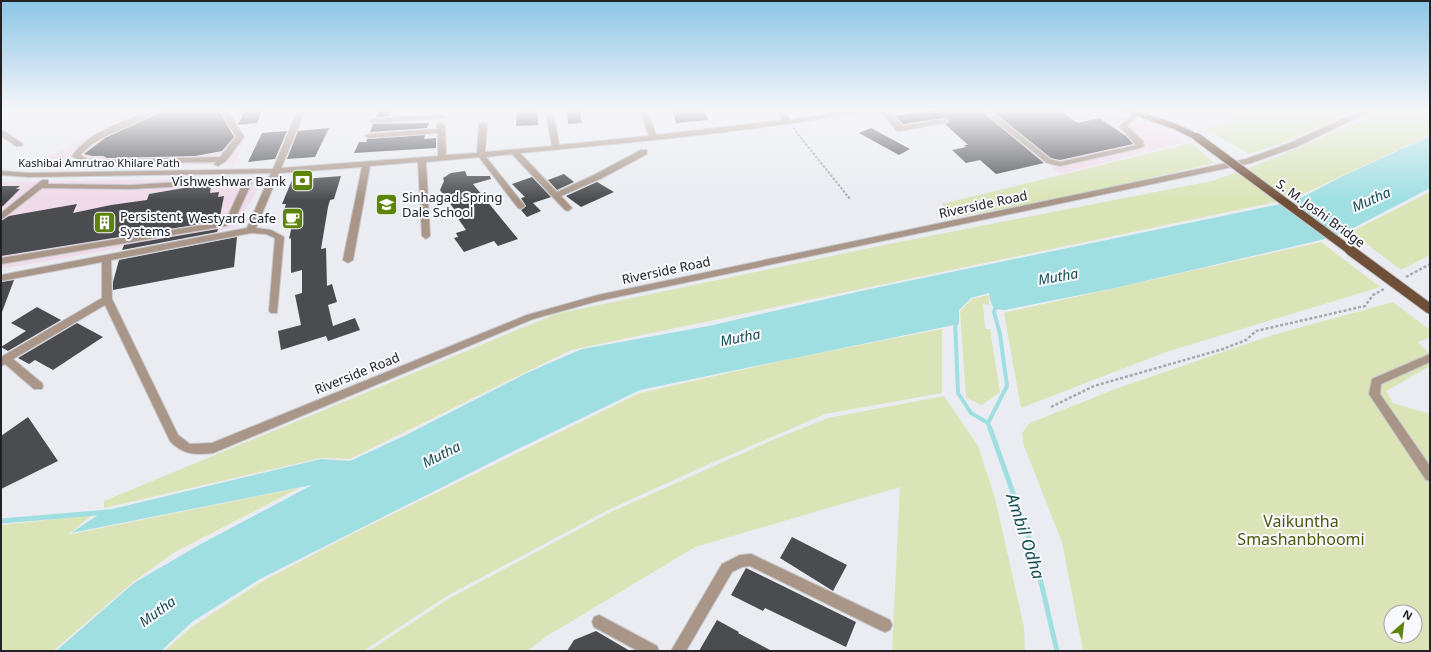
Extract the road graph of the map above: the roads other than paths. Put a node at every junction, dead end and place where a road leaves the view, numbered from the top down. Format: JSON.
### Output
{"nodes":[{"id":1,"x":12,"y":139,"type":"edge"},
{"id":2,"x":93,"y":139,"type":"edge"},
{"id":3,"x":238,"y":139,"type":"edge"},
{"id":4,"x":289,"y":139,"type":"edge"},
{"id":5,"x":441,"y":139,"type":"edge"},
{"id":6,"x":482,"y":139,"type":"edge"},
{"id":7,"x":555,"y":139,"type":"edge"},
{"id":8,"x":639,"y":139,"type":"edge"},
{"id":9,"x":1021,"y":139,"type":"edge"},
{"id":10,"x":1136,"y":139,"type":"edge"},
{"id":11,"x":1200,"y":139,"type":"edge"},
{"id":12,"x":1303,"y":139,"type":"edge"},
{"id":13,"x":19,"y":144,"type":"dead end"},
{"id":14,"x":556,"y":148,"type":"junction"},
{"id":15,"x":514,"y":152,"type":"junction"},
{"id":16,"x":644,"y":152,"type":"dead end"},
{"id":17,"x":481,"y":155,"type":"junction"},
{"id":18,"x":223,"y":159,"type":"junction"},
{"id":19,"x":442,"y":159,"type":"junction"},
{"id":20,"x":422,"y":160,"type":"junction"},
{"id":21,"x":100,"y":162,"type":"junction"},
{"id":22,"x":366,"y":164,"type":"junction"},
{"id":23,"x":276,"y":171,"type":"junction"},
{"id":24,"x":182,"y":172,"type":"junction"},
{"id":25,"x":212,"y":172,"type":"junction"},
{"id":26,"x":1,"y":173,"type":"edge"},
{"id":27,"x":89,"y":174,"type":"junction"},
{"id":28,"x":101,"y":174,"type":"junction"},
{"id":29,"x":54,"y":175,"type":"junction"},
{"id":30,"x":169,"y":185,"type":"junction"},
{"id":31,"x":39,"y":186,"type":"junction"},
{"id":32,"x":91,"y":186,"type":"junction"},
{"id":33,"x":556,"y":195,"type":"junction"},
{"id":34,"x":521,"y":206,"type":"dead end"},
{"id":35,"x":568,"y":208,"type":"dead end"},
{"id":36,"x":1,"y":216,"type":"edge"},
{"id":37,"x":250,"y":230,"type":"junction"},
{"id":38,"x":426,"y":236,"type":"dead end"},
{"id":39,"x":106,"y":256,"type":"junction"},
{"id":40,"x":348,"y":260,"type":"dead end"},
{"id":41,"x":1,"y":261,"type":"edge"},
{"id":42,"x":1,"y":278,"type":"edge"},
{"id":43,"x":107,"y":299,"type":"junction"},
{"id":44,"x":1430,"y":309,"type":"edge"},
{"id":45,"x":274,"y":311,"type":"dead end"},
{"id":46,"x":1430,"y":358,"type":"edge"},
{"id":47,"x":4,"y":361,"type":"edge"},
{"id":48,"x":38,"y":386,"type":"dead end"},
{"id":49,"x":1430,"y":476,"type":"edge"},
{"id":50,"x":599,"y":622,"type":"dead end"},
{"id":51,"x":886,"y":625,"type":"dead end"},
{"id":52,"x":652,"y":651,"type":"edge"},
{"id":53,"x":678,"y":651,"type":"edge"}],
"edges":[{"from":1,"to":13,"type":"street"},
{"from":2,"to":21,"type":"street"},
{"from":3,"to":18,"type":"street"},
{"from":4,"to":23,"type":"street"},
{"from":5,"to":19,"type":"street"},
{"from":6,"to":17,"type":"street"},
{"from":7,"to":14,"type":"street"},
{"from":8,"to":14,"type":"street","name":"Kashibai Amrutrao Khilare Path"},
{"from":9,"to":10,"type":"street"},
{"from":11,"to":44,"type":"main road","name":"S. M. Joshi Bridge","bridge":true},
{"from":12,"to":43,"type":"street","name":"Riverside Road"},
{"from":14,"to":15,"type":"street","name":"Kashibai Amrutrao Khilare Path"},
{"from":15,"to":17,"type":"street","name":"Kashibai Amrutrao Khilare Path"},
{"from":15,"to":33,"type":"street"},
{"from":16,"to":33,"type":"street"},
{"from":17,"to":19,"type":"street","name":"Kashibai Amrutrao Khilare Path"},
{"from":17,"to":34,"type":"street"},
{"from":18,"to":21,"type":"street"},
{"from":18,"to":25,"type":"street"},
{"from":19,"to":20,"type":"street","name":"Kashibai Amrutrao Khilare Path"},
{"from":20,"to":22,"type":"street","name":"Kashibai Amrutrao Khilare Path"},
{"from":20,"to":38,"type":"street"},
{"from":21,"to":27,"type":"street"},
{"from":22,"to":23,"type":"street","name":"Kashibai Amrutrao Khilare Path"},
{"from":22,"to":40,"type":"street"},
{"from":23,"to":25,"type":"street","name":"Kashibai Amrutrao Khilare Path"},
{"from":23,"to":37,"type":"street"},
{"from":24,"to":25,"type":"street","name":"Kashibai Amrutrao Khilare Path"},
{"from":24,"to":28,"type":"street","name":"Kashibai Amrutrao Khilare Path"},
{"from":24,"to":30,"type":"street"},
{"from":26,"to":29,"type":"street","name":"Kashibai Amrutrao Khilare Path"},
{"from":27,"to":28,"type":"street","name":"Kashibai Amrutrao Khilare Path"},
{"from":27,"to":29,"type":"street","name":"Kashibai Amrutrao Khilare Path"},
{"from":28,"to":32,"type":"street"},
{"from":29,"to":31,"type":"street"},
{"from":30,"to":32,"type":"street"},
{"from":30,"to":41,"type":"street"},
{"from":31,"to":32,"type":"street"},
{"from":31,"to":36,"type":"street"},
{"from":33,"to":35,"type":"street"},
{"from":37,"to":39,"type":"street"},
{"from":37,"to":45,"type":"street"},
{"from":39,"to":42,"type":"street"},
{"from":39,"to":43,"type":"street","name":"Riverside Road"},
{"from":43,"to":47,"type":"street"},
{"from":46,"to":49,"type":"street"},
{"from":47,"to":48,"type":"street"},
{"from":50,"to":52,"type":"street"},
{"from":51,"to":53,"type":"street"}]}
